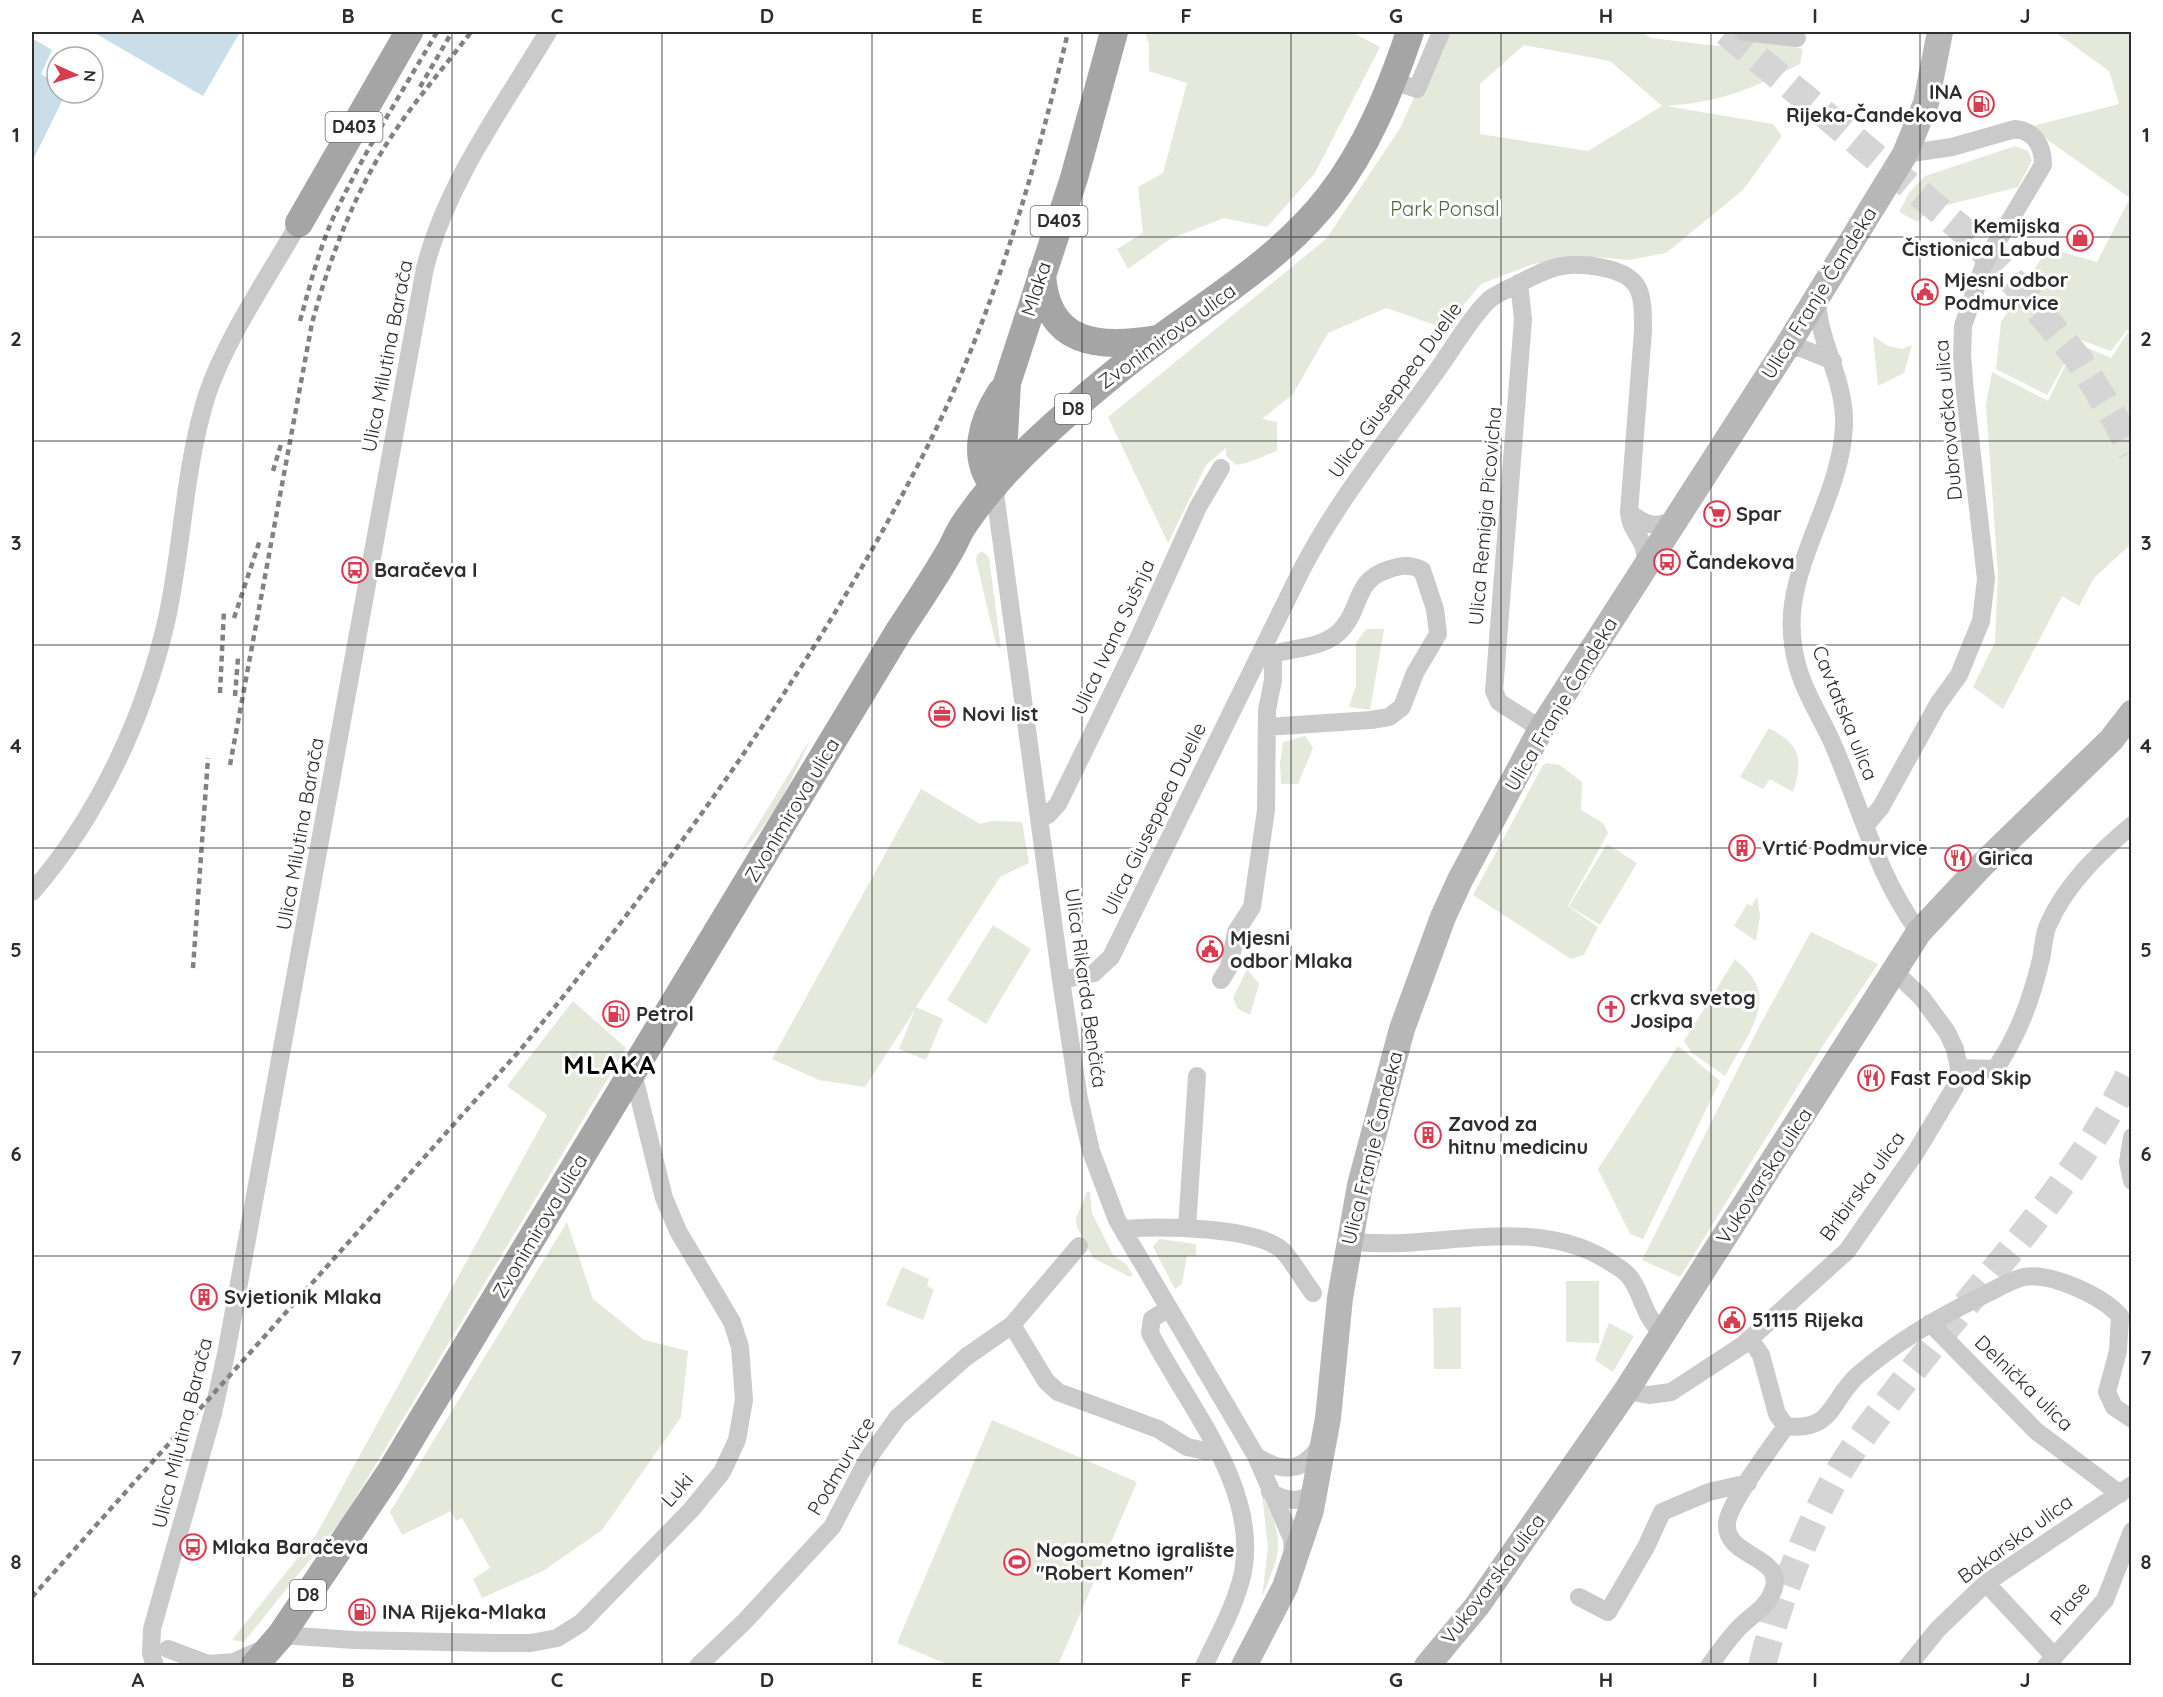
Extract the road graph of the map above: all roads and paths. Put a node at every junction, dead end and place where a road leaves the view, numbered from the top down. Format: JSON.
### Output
{"nodes":[{"id":1,"x":410,"y":32,"type":"edge"},
{"id":2,"x":548,"y":32,"type":"edge"},
{"id":3,"x":1410,"y":32,"type":"edge"},
{"id":4,"x":1441,"y":32,"type":"edge"},
{"id":5,"x":1743,"y":32,"type":"edge"},
{"id":6,"x":1940,"y":32,"type":"edge"},
{"id":7,"x":1797,"y":38,"type":"dead end"},
{"id":8,"x":1111,"y":45,"type":"edge"},
{"id":9,"x":1394,"y":81,"type":"junction"},
{"id":10,"x":1905,"y":154,"type":"junction"},
{"id":11,"x":299,"y":223,"type":"joint"},
{"id":12,"x":1042,"y":270,"type":"junction"},
{"id":13,"x":1519,"y":283,"type":"junction"},
{"id":14,"x":1817,"y":297,"type":"junction"},
{"id":15,"x":1159,"y":338,"type":"junction"},
{"id":16,"x":1786,"y":348,"type":"junction"},
{"id":17,"x":1833,"y":361,"type":"junction"},
{"id":18,"x":1221,"y":468,"type":"dead end"},
{"id":19,"x":994,"y":486,"type":"junction"},
{"id":20,"x":1629,"y":512,"type":"junction"},
{"id":21,"x":1678,"y":518,"type":"junction"},
{"id":22,"x":1645,"y":568,"type":"junction"},
{"id":23,"x":1268,"y":652,"type":"junction"},
{"id":24,"x":2132,"y":713,"type":"edge"},
{"id":25,"x":1267,"y":727,"type":"junction"},
{"id":26,"x":1541,"y":729,"type":"junction"},
{"id":27,"x":1039,"y":817,"type":"junction"},
{"id":28,"x":1866,"y":825,"type":"junction"},
{"id":29,"x":2132,"y":825,"type":"edge"},
{"id":30,"x":35,"y":888,"type":"edge"},
{"id":31,"x":1919,"y":932,"type":"junction"},
{"id":32,"x":1894,"y":971,"type":"junction"},
{"id":33,"x":1061,"y":980,"type":"junction"},
{"id":34,"x":1221,"y":980,"type":"dead end"},
{"id":35,"x":1959,"y":1068,"type":"junction"},
{"id":36,"x":633,"y":1073,"type":"junction"},
{"id":37,"x":1197,"y":1076,"type":"dead end"},
{"id":38,"x":2132,"y":1137,"type":"edge"},
{"id":39,"x":2132,"y":1181,"type":"edge"},
{"id":40,"x":1187,"y":1228,"type":"junction"},
{"id":41,"x":1123,"y":1229,"type":"junction"},
{"id":42,"x":1348,"y":1241,"type":"junction"},
{"id":43,"x":1079,"y":1246,"type":"dead end"},
{"id":44,"x":1313,"y":1293,"type":"dead end"},
{"id":45,"x":1169,"y":1308,"type":"junction"},
{"id":46,"x":1930,"y":1323,"type":"junction"},
{"id":47,"x":1012,"y":1325,"type":"junction"},
{"id":48,"x":1662,"y":1333,"type":"junction"},
{"id":49,"x":1750,"y":1339,"type":"junction"},
{"id":50,"x":1626,"y":1390,"type":"junction"},
{"id":51,"x":2132,"y":1419,"type":"edge"},
{"id":52,"x":1786,"y":1426,"type":"junction"},
{"id":53,"x":1325,"y":1435,"type":"junction"},
{"id":54,"x":1215,"y":1449,"type":"junction"},
{"id":55,"x":1256,"y":1456,"type":"junction"},
{"id":56,"x":1748,"y":1483,"type":"junction"},
{"id":57,"x":1316,"y":1489,"type":"junction"},
{"id":58,"x":2126,"y":1490,"type":"edge"},
{"id":59,"x":1270,"y":1492,"type":"junction"},
{"id":60,"x":2132,"y":1531,"type":"edge"},
{"id":61,"x":1293,"y":1565,"type":"junction"},
{"id":62,"x":1986,"y":1583,"type":"junction"},
{"id":63,"x":1580,"y":1597,"type":"dead end"},
{"id":64,"x":162,"y":1599,"type":"junction"},
{"id":65,"x":279,"y":1637,"type":"junction"},
{"id":66,"x":171,"y":1658,"type":"edge"},
{"id":67,"x":2050,"y":1660,"type":"edge"},
{"id":68,"x":155,"y":1665,"type":"edge"},
{"id":69,"x":254,"y":1665,"type":"edge"},
{"id":70,"x":698,"y":1665,"type":"edge"},
{"id":71,"x":1204,"y":1665,"type":"edge"},
{"id":72,"x":1244,"y":1665,"type":"edge"},
{"id":73,"x":1427,"y":1665,"type":"edge"},
{"id":74,"x":1709,"y":1665,"type":"edge"},
{"id":75,"x":1908,"y":1665,"type":"edge"}],
"edges":[{"from":1,"to":11,"type":"main road","number":"D403"},
{"from":2,"to":64,"type":"street","name":"Ulica Milutina Barača"},
{"from":3,"to":9,"type":"main road","name":"Zvonimirova ulica","number":"D8"},
{"from":4,"to":9,"type":"street"},
{"from":5,"to":7,"type":"street"},
{"from":6,"to":10,"type":"street","name":"Ulica Franje Čandeka"},
{"from":8,"to":12,"type":"main road","name":"Mlaka","number":"D403"},
{"from":9,"to":15,"type":"main road","name":"Zvonimirova ulica","number":"D8"},
{"from":10,"to":14,"type":"street","name":"Ulica Franje Čandeka"},
{"from":10,"to":28,"type":"street","name":"Dubrovačka ulica"},
{"from":11,"to":30,"type":"street"},
{"from":12,"to":15,"type":"main road"},
{"from":12,"to":19,"type":"main road","name":"Mlaka","number":"D403"},
{"from":13,"to":20,"type":"street","name":"Ulica Giuseppea Duelle"},
{"from":13,"to":23,"type":"street","name":"Ulica Giuseppea Duelle"},
{"from":13,"to":26,"type":"street","name":"Ulica Remigia Picovicha"},
{"from":14,"to":16,"type":"street","name":"Ulica Franje Čandeka"},
{"from":14,"to":17,"type":"street","name":"Cavtatska ulica"},
{"from":15,"to":19,"type":"main road","name":"Zvonimirova ulica","number":"D8"},
{"from":16,"to":17,"type":"street"},
{"from":16,"to":21,"type":"street","name":"Ulica Franje Čandeka"},
{"from":17,"to":28,"type":"street","name":"Cavtatska ulica"},
{"from":18,"to":27,"type":"street","name":"Ulica Ivana Sušnja"},
{"from":19,"to":27,"type":"street","name":"Ulica Rikarda Benčića"},
{"from":19,"to":36,"type":"main road","name":"Zvonimirova ulica","number":"D8"},
{"from":20,"to":21,"type":"street"},
{"from":20,"to":22,"type":"street"},
{"from":21,"to":22,"type":"street","name":"Ulica Franje Čandeka"},
{"from":22,"to":26,"type":"street","name":"Ulica Franje Čandeka"},
{"from":23,"to":25,"type":"street","name":"Ulica Giuseppea Duelle"},
{"from":23,"to":25,"type":"street"},
{"from":23,"to":33,"type":"street","name":"Ulica Giuseppea Duelle"},
{"from":24,"to":31,"type":"street","name":"Vukovarska ulica"},
{"from":25,"to":34,"type":"street","name":"Ulica Giuseppea Duelle"},
{"from":26,"to":42,"type":"street","name":"Ulica Franje Čandeka"},
{"from":27,"to":33,"type":"street","name":"Ulica Rikarda Benčića"},
{"from":28,"to":31,"type":"street","name":"Cavtatska ulica"},
{"from":29,"to":35,"type":"street"},
{"from":31,"to":32,"type":"street","name":"Vukovarska ulica"},
{"from":32,"to":35,"type":"street"},
{"from":32,"to":48,"type":"street","name":"Vukovarska ulica"},
{"from":33,"to":41,"type":"street","name":"Ulica Rikarda Benčića"},
{"from":35,"to":49,"type":"street","name":"Bribirska ulica"},
{"from":36,"to":65,"type":"main road","name":"Zvonimirova ulica","number":"D8"},
{"from":36,"to":65,"type":"street","name":"Luki"},
{"from":37,"to":40,"type":"street"},
{"from":38,"to":39,"type":"street"},
{"from":40,"to":41,"type":"street"},
{"from":40,"to":44,"type":"street"},
{"from":41,"to":45,"type":"street","name":"Ulica Rikarda Benčića"},
{"from":42,"to":48,"type":"street"},
{"from":42,"to":53,"type":"street","name":"Ulica Franje Čandeka"},
{"from":43,"to":47,"type":"street","name":"Podmurvice"},
{"from":45,"to":54,"type":"street"},
{"from":45,"to":55,"type":"street","name":"Ulica Rikarda Benčića"},
{"from":46,"to":51,"type":"street"},
{"from":46,"to":52,"type":"street"},
{"from":46,"to":58,"type":"street","name":"Delnička ulica"},
{"from":47,"to":54,"type":"street"},
{"from":47,"to":70,"type":"street","name":"Podmurvice"},
{"from":48,"to":50,"type":"street","name":"Vukovarska ulica"},
{"from":49,"to":50,"type":"street","name":"Bribirska ulica"},
{"from":49,"to":52,"type":"street"},
{"from":50,"to":73,"type":"street","name":"Vukovarska ulica"},
{"from":52,"to":56,"type":"street"},
{"from":53,"to":55,"type":"street","name":"Ulica Franje Čandeka"},
{"from":53,"to":57,"type":"street","name":"Ulica Franje Čandeka"},
{"from":54,"to":71,"type":"street"},
{"from":55,"to":59,"type":"street","name":"Ulica Rikarda Benčića"},
{"from":56,"to":63,"type":"street"},
{"from":56,"to":74,"type":"street"},
{"from":57,"to":59,"type":"street"},
{"from":57,"to":61,"type":"street","name":"Ulica Franje Čandeka"},
{"from":58,"to":62,"type":"street","name":"Bakarska ulica"},
{"from":59,"to":61,"type":"street","name":"Ulica Rikarda Benčića"},
{"from":60,"to":67,"type":"street","name":"Plase"},
{"from":61,"to":72,"type":"street","name":"Ulica Franje Čandeka"},
{"from":62,"to":67,"type":"street"},
{"from":62,"to":75,"type":"street","name":"Bakarska ulica"},
{"from":64,"to":66,"type":"street"},
{"from":64,"to":68,"type":"street","name":"Ulica Milutina Barača"},
{"from":65,"to":66,"type":"street"},
{"from":65,"to":69,"type":"main road","name":"Zvonimirova ulica","number":"D8"}]}
